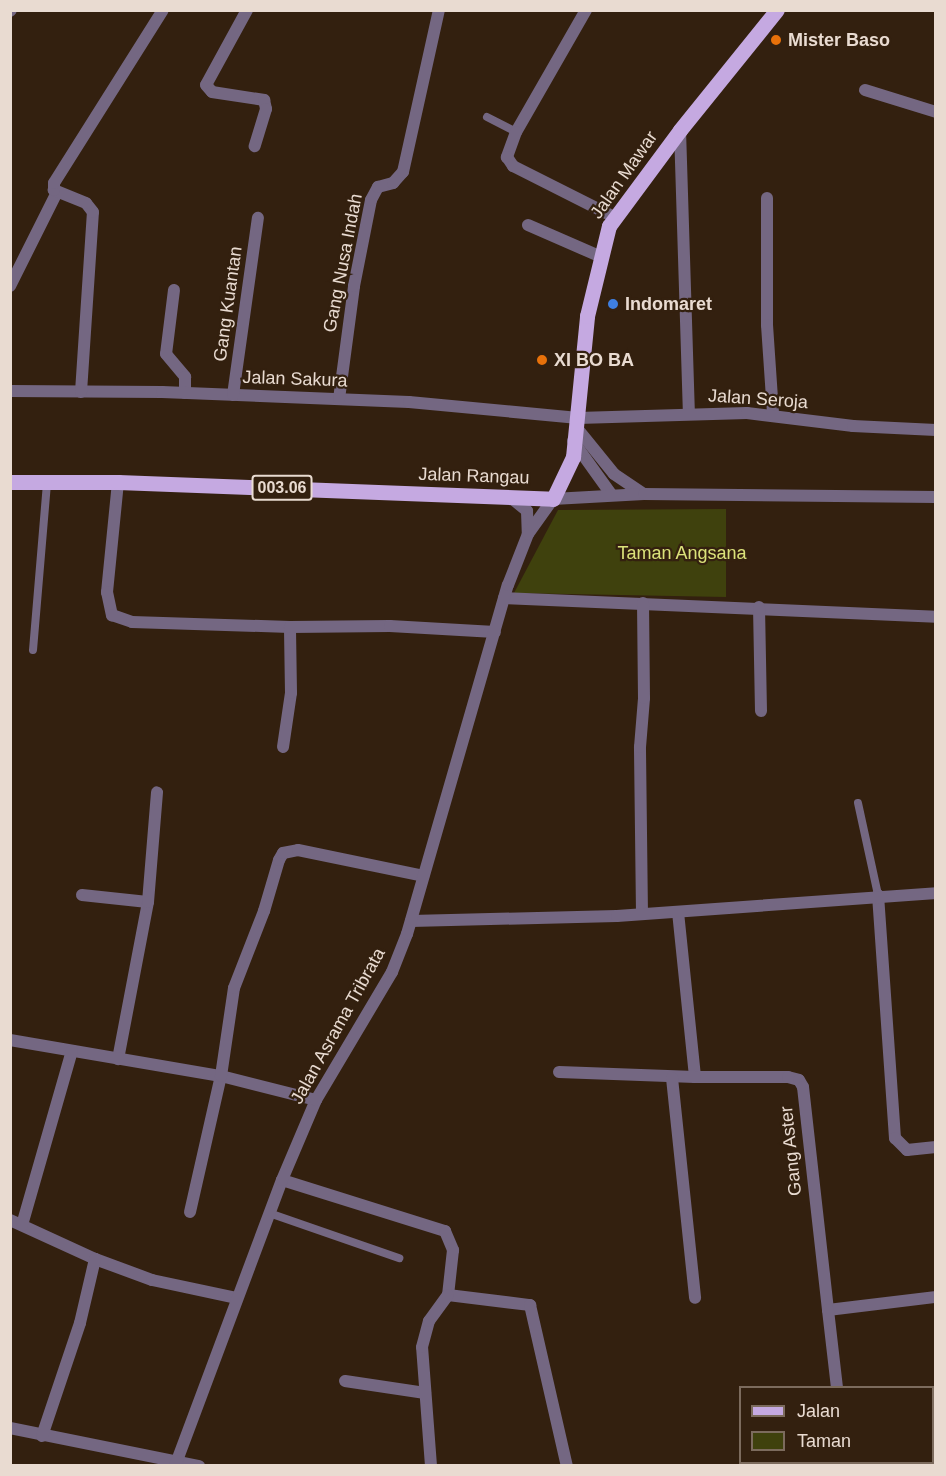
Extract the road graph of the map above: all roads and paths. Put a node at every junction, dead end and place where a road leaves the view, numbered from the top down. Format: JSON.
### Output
{"nodes":[{"id":1,"x":163,"y":10,"type":"edge"},
{"id":2,"x":247,"y":10,"type":"edge"},
{"id":3,"x":439,"y":10,"type":"edge"},
{"id":4,"x":586,"y":10,"type":"edge"},
{"id":5,"x":777,"y":10,"type":"edge"},
{"id":6,"x":865,"y":90,"type":"dead end"},
{"id":7,"x":936,"y":112,"type":"edge"},
{"id":8,"x":487,"y":117,"type":"dead end"},
{"id":9,"x":680,"y":130,"type":"junction"},
{"id":10,"x":516,"y":132,"type":"junction"},
{"id":11,"x":255,"y":146,"type":"dead end"},
{"id":12,"x":57,"y":192,"type":"junction"},
{"id":13,"x":767,"y":198,"type":"dead end"},
{"id":14,"x":614,"y":217,"type":"junction"},
{"id":15,"x":258,"y":218,"type":"dead end"},
{"id":16,"x":528,"y":225,"type":"dead end"},
{"id":17,"x":599,"y":256,"type":"junction"},
{"id":18,"x":10,"y":286,"type":"edge"},
{"id":19,"x":174,"y":290,"type":"dead end"},
{"id":20,"x":10,"y":391,"type":"edge"},
{"id":21,"x":81,"y":392,"type":"junction"},
{"id":22,"x":185,"y":393,"type":"junction"},
{"id":23,"x":233,"y":395,"type":"junction"},
{"id":24,"x":339,"y":399,"type":"junction"},
{"id":25,"x":690,"y":413,"type":"junction"},
{"id":26,"x":772,"y":414,"type":"junction"},
{"id":27,"x":576,"y":429,"type":"junction"},
{"id":28,"x":936,"y":430,"type":"edge"},
{"id":29,"x":10,"y":482,"type":"edge"},
{"id":30,"x":47,"y":482,"type":"junction"},
{"id":31,"x":118,"y":482,"type":"junction"},
{"id":32,"x":611,"y":494,"type":"junction"},
{"id":33,"x":644,"y":494,"type":"junction"},
{"id":34,"x":533,"y":497,"type":"junction"},
{"id":35,"x":936,"y":497,"type":"edge"},
{"id":36,"x":528,"y":518,"type":"junction"},
{"id":37,"x":528,"y":534,"type":"junction"},
{"id":38,"x":504,"y":598,"type":"junction"},
{"id":39,"x":643,"y":603,"type":"junction"},
{"id":40,"x":759,"y":607,"type":"junction"},
{"id":41,"x":936,"y":617,"type":"edge"},
{"id":42,"x":290,"y":627,"type":"junction"},
{"id":43,"x":495,"y":633,"type":"junction"},
{"id":44,"x":33,"y":650,"type":"dead end"},
{"id":45,"x":761,"y":711,"type":"dead end"},
{"id":46,"x":284,"y":747,"type":"dead end"},
{"id":47,"x":157,"y":792,"type":"dead end"},
{"id":48,"x":858,"y":803,"type":"dead end"},
{"id":49,"x":423,"y":876,"type":"junction"},
{"id":50,"x":936,"y":893,"type":"edge"},
{"id":51,"x":82,"y":895,"type":"dead end"},
{"id":52,"x":878,"y":895,"type":"junction"},
{"id":53,"x":147,"y":902,"type":"junction"},
{"id":54,"x":678,"y":912,"type":"junction"},
{"id":55,"x":642,"y":914,"type":"junction"},
{"id":56,"x":411,"y":921,"type":"junction"},
{"id":57,"x":10,"y":1040,"type":"edge"},
{"id":58,"x":72,"y":1052,"type":"junction"},
{"id":59,"x":117,"y":1059,"type":"junction"},
{"id":60,"x":559,"y":1072,"type":"dead end"},
{"id":61,"x":220,"y":1076,"type":"junction"},
{"id":62,"x":695,"y":1077,"type":"junction"},
{"id":63,"x":672,"y":1078,"type":"junction"},
{"id":64,"x":316,"y":1100,"type":"junction"},
{"id":65,"x":936,"y":1147,"type":"edge"},
{"id":66,"x":282,"y":1180,"type":"junction"},
{"id":67,"x":190,"y":1212,"type":"dead end"},
{"id":68,"x":269,"y":1213,"type":"junction"},
{"id":69,"x":16,"y":1222,"type":"edge"},
{"id":70,"x":399,"y":1258,"type":"dead end"},
{"id":71,"x":95,"y":1259,"type":"junction"},
{"id":72,"x":448,"y":1295,"type":"junction"},
{"id":73,"x":936,"y":1297,"type":"edge"},
{"id":74,"x":237,"y":1298,"type":"junction"},
{"id":75,"x":695,"y":1298,"type":"dead end"},
{"id":76,"x":828,"y":1310,"type":"junction"},
{"id":77,"x":345,"y":1380,"type":"dead end"},
{"id":78,"x":837,"y":1386,"type":"edge"},
{"id":79,"x":425,"y":1393,"type":"junction"},
{"id":80,"x":10,"y":1428,"type":"edge"},
{"id":81,"x":42,"y":1436,"type":"junction"},
{"id":82,"x":177,"y":1464,"type":"edge"},
{"id":83,"x":199,"y":1466,"type":"edge"},
{"id":84,"x":431,"y":1466,"type":"edge"},
{"id":85,"x":567,"y":1466,"type":"edge"}],
"edges":[{"from":1,"to":12,"type":"street"},
{"from":2,"to":11,"type":"street"},
{"from":3,"to":24,"type":"street","name":"Gang Nusa Indah"},
{"from":4,"to":10,"type":"street"},
{"from":5,"to":9,"type":"main road","name":"Jalan Mawar"},
{"from":6,"to":7,"type":"street"},
{"from":8,"to":10,"type":"lane"},
{"from":9,"to":14,"type":"main road","name":"Jalan Mawar"},
{"from":9,"to":25,"type":"street"},
{"from":10,"to":14,"type":"street"},
{"from":12,"to":18,"type":"street"},
{"from":12,"to":21,"type":"street"},
{"from":13,"to":26,"type":"street"},
{"from":14,"to":17,"type":"main road","name":"Jalan Mawar"},
{"from":15,"to":23,"type":"street","name":"Gang Kuantan"},
{"from":16,"to":17,"type":"street"},
{"from":17,"to":27,"type":"main road","name":"Jalan Mawar"},
{"from":19,"to":22,"type":"street"},
{"from":20,"to":21,"type":"street","name":"Jalan Sakura"},
{"from":21,"to":22,"type":"street","name":"Jalan Sakura"},
{"from":22,"to":23,"type":"street","name":"Jalan Sakura"},
{"from":23,"to":24,"type":"street","name":"Jalan Sakura"},
{"from":24,"to":27,"type":"street","name":"Jalan Sakura"},
{"from":25,"to":26,"type":"street","name":"Jalan Seroja"},
{"from":25,"to":27,"type":"street","name":"Jalan Seroja"},
{"from":26,"to":28,"type":"street","name":"Jalan Seroja"},
{"from":27,"to":32,"type":"street"},
{"from":27,"to":33,"type":"street"},
{"from":27,"to":34,"type":"main road","name":"Jalan Mawar"},
{"from":29,"to":30,"type":"main road","name":"Jalan Rangau","number":"003.06"},
{"from":30,"to":31,"type":"main road","name":"Jalan Rangau","number":"003.06"},
{"from":30,"to":44,"type":"lane"},
{"from":31,"to":34,"type":"main road","name":"Jalan Rangau","number":"003.06"},
{"from":31,"to":42,"type":"street"},
{"from":32,"to":33,"type":"street","name":"Jalan Rangau"},
{"from":32,"to":34,"type":"street","name":"Jalan Rangau"},
{"from":33,"to":35,"type":"street","name":"Jalan Rangau"},
{"from":34,"to":36,"type":"street"},
{"from":34,"to":36,"type":"street"},
{"from":34,"to":37,"type":"street","name":"Jalan Asrama Tribrata"},
{"from":36,"to":37,"type":"street"},
{"from":37,"to":38,"type":"street","name":"Jalan Asrama Tribrata"},
{"from":38,"to":39,"type":"street"},
{"from":38,"to":43,"type":"street","name":"Jalan Asrama Tribrata"},
{"from":39,"to":40,"type":"street"},
{"from":39,"to":55,"type":"street"},
{"from":40,"to":41,"type":"street"},
{"from":40,"to":45,"type":"street"},
{"from":42,"to":43,"type":"street"},
{"from":42,"to":46,"type":"street"},
{"from":43,"to":49,"type":"street","name":"Jalan Asrama Tribrata"},
{"from":47,"to":53,"type":"street"},
{"from":48,"to":52,"type":"lane"},
{"from":49,"to":56,"type":"street","name":"Jalan Asrama Tribrata"},
{"from":49,"to":61,"type":"street"},
{"from":50,"to":52,"type":"street"},
{"from":51,"to":53,"type":"street"},
{"from":52,"to":54,"type":"street"},
{"from":52,"to":65,"type":"street"},
{"from":53,"to":59,"type":"street"},
{"from":54,"to":55,"type":"street"},
{"from":54,"to":62,"type":"street"},
{"from":55,"to":56,"type":"street"},
{"from":56,"to":64,"type":"street","name":"Jalan Asrama Tribrata"},
{"from":57,"to":58,"type":"street"},
{"from":58,"to":59,"type":"street"},
{"from":58,"to":69,"type":"street"},
{"from":59,"to":61,"type":"street"},
{"from":60,"to":63,"type":"street"},
{"from":61,"to":64,"type":"street"},
{"from":61,"to":67,"type":"street"},
{"from":62,"to":63,"type":"street"},
{"from":62,"to":76,"type":"street","name":"Gang Aster"},
{"from":63,"to":75,"type":"street"},
{"from":64,"to":66,"type":"street","name":"Jalan Asrama Tribrata"},
{"from":66,"to":68,"type":"street","name":"Jalan Asrama Tribrata"},
{"from":66,"to":72,"type":"street"},
{"from":68,"to":70,"type":"lane"},
{"from":68,"to":74,"type":"street","name":"Jalan Asrama Tribrata"},
{"from":69,"to":71,"type":"street"},
{"from":71,"to":74,"type":"street"},
{"from":71,"to":81,"type":"street"},
{"from":72,"to":79,"type":"street"},
{"from":72,"to":85,"type":"street"},
{"from":73,"to":76,"type":"street"},
{"from":74,"to":82,"type":"street","name":"Jalan Asrama Tribrata"},
{"from":76,"to":78,"type":"street"},
{"from":77,"to":79,"type":"street"},
{"from":79,"to":84,"type":"street"},
{"from":80,"to":81,"type":"street"},
{"from":81,"to":82,"type":"street"},
{"from":82,"to":83,"type":"street"}]}
